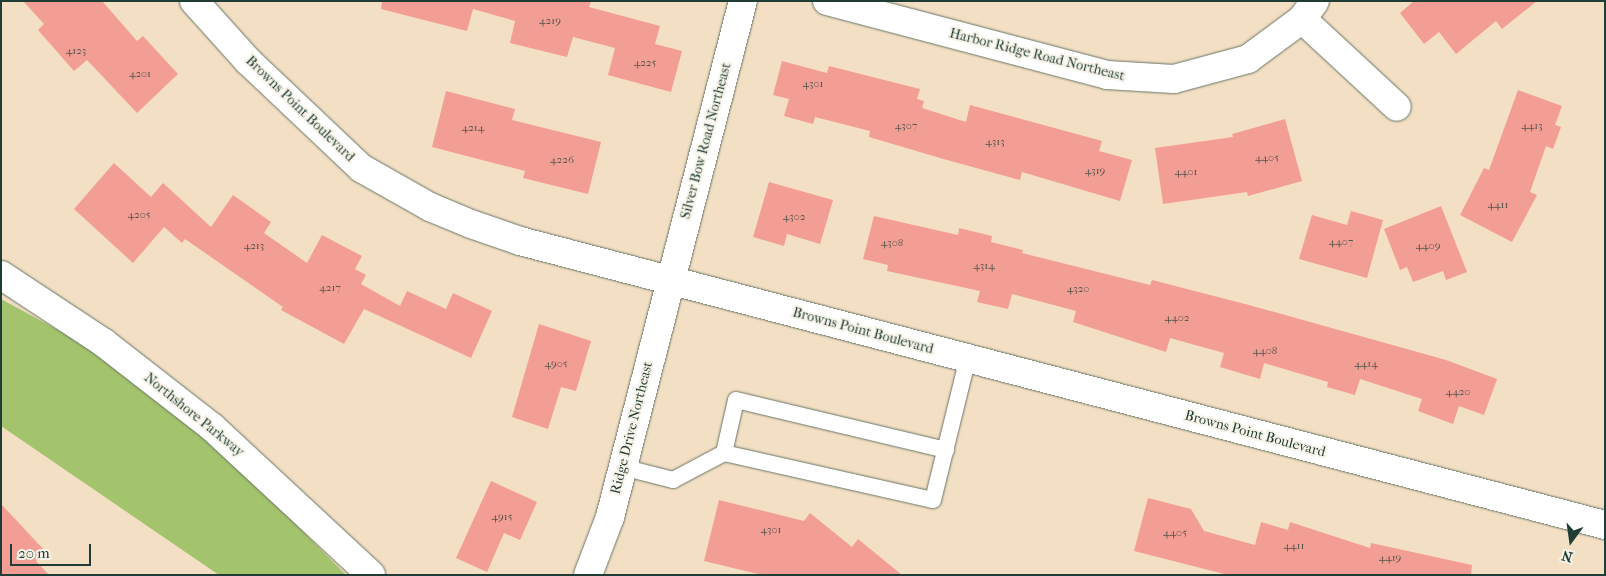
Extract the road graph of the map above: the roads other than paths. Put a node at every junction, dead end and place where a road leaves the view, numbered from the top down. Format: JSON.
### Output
{"nodes":[{"id":1,"x":194,"y":1,"type":"edge"},
{"id":2,"x":743,"y":1,"type":"edge"},
{"id":3,"x":827,"y":1,"type":"edge"},
{"id":4,"x":1309,"y":10,"type":"edge"},
{"id":5,"x":1396,"y":107,"type":"dead end"},
{"id":6,"x":1,"y":274,"type":"edge"},
{"id":7,"x":669,"y":280,"type":"junction"},
{"id":8,"x":968,"y":358,"type":"junction"},
{"id":9,"x":946,"y":450,"type":"junction"},
{"id":10,"x":724,"y":453,"type":"junction"},
{"id":11,"x":622,"y":467,"type":"junction"},
{"id":12,"x":1605,"y":525,"type":"edge"},
{"id":13,"x":371,"y":575,"type":"edge"},
{"id":14,"x":588,"y":575,"type":"edge"}],
"edges":[{"from":1,"to":7,"type":"street","name":"Browns Point Boulevard"},
{"from":2,"to":7,"type":"street","name":"Silver Bow Road Northeast"},
{"from":3,"to":4,"type":"street","name":"Harbor Ridge Road Northeast"},
{"from":4,"to":5,"type":"street"},
{"from":6,"to":13,"type":"street","name":"Northshore Parkway"},
{"from":7,"to":8,"type":"street","name":"Browns Point Boulevard"},
{"from":7,"to":11,"type":"street","name":"Ridge Drive Northeast"},
{"from":8,"to":9,"type":"lane"},
{"from":8,"to":12,"type":"street","name":"Browns Point Boulevard"},
{"from":9,"to":10,"type":"lane"},
{"from":9,"to":10,"type":"lane"},
{"from":10,"to":11,"type":"lane"},
{"from":11,"to":14,"type":"street","name":"Ridge Drive Northeast"}]}
